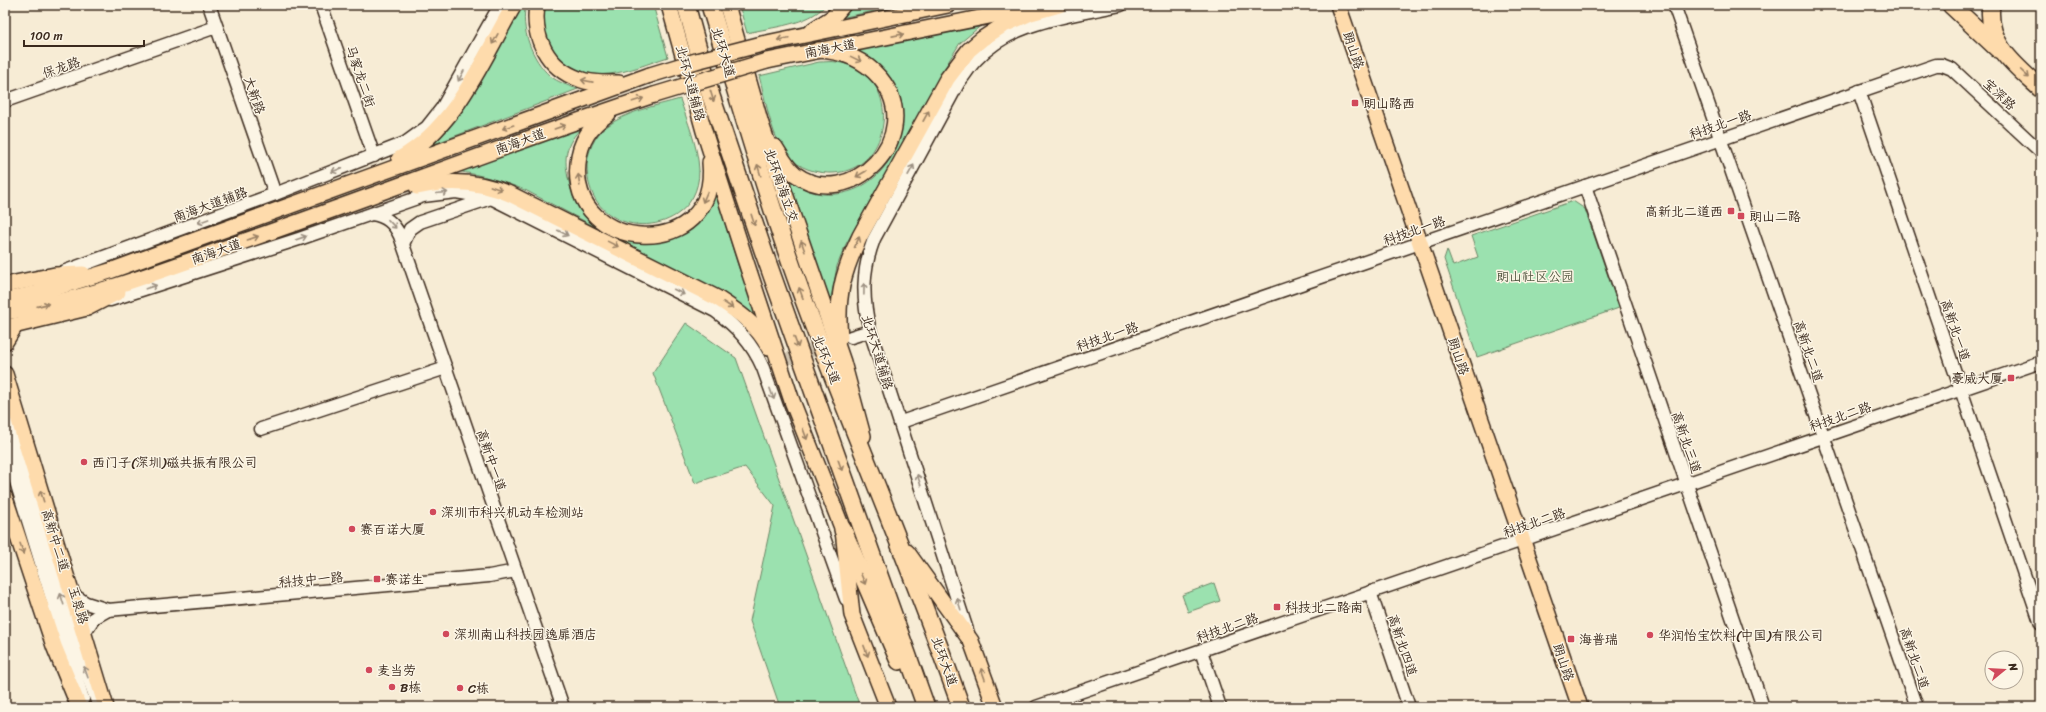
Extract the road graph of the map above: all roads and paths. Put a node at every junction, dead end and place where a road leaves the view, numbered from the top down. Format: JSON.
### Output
{"nodes":[{"id":1,"x":209,"y":5,"type":"edge"},
{"id":2,"x":321,"y":5,"type":"edge"},
{"id":3,"x":500,"y":5,"type":"edge"},
{"id":4,"x":514,"y":5,"type":"edge"},
{"id":5,"x":537,"y":5,"type":"edge"},
{"id":6,"x":664,"y":5,"type":"edge"},
{"id":7,"x":670,"y":5,"type":"edge"},
{"id":8,"x":686,"y":5,"type":"edge"},
{"id":9,"x":710,"y":5,"type":"edge"},
{"id":10,"x":727,"y":5,"type":"edge"},
{"id":11,"x":843,"y":5,"type":"edge"},
{"id":12,"x":948,"y":5,"type":"edge"},
{"id":13,"x":1059,"y":5,"type":"edge"},
{"id":14,"x":1121,"y":5,"type":"edge"},
{"id":15,"x":1328,"y":5,"type":"edge"},
{"id":16,"x":1338,"y":5,"type":"edge"},
{"id":17,"x":1674,"y":5,"type":"edge"},
{"id":18,"x":1951,"y":5,"type":"edge"},
{"id":19,"x":1991,"y":5,"type":"edge"},
{"id":20,"x":1041,"y":15,"type":"edge"},
{"id":21,"x":216,"y":27,"type":"junction"},
{"id":22,"x":804,"y":35,"type":"junction"},
{"id":23,"x":678,"y":36,"type":"junction"},
{"id":24,"x":818,"y":50,"type":"junction"},
{"id":25,"x":2009,"y":60,"type":"junction"},
{"id":26,"x":1936,"y":65,"type":"joint"},
{"id":27,"x":626,"y":83,"type":"junction"},
{"id":28,"x":2041,"y":89,"type":"edge"},
{"id":29,"x":1859,"y":91,"type":"junction"},
{"id":30,"x":5,"y":101,"type":"edge"},
{"id":31,"x":621,"y":106,"type":"junction"},
{"id":32,"x":761,"y":124,"type":"junction"},
{"id":33,"x":704,"y":131,"type":"junction"},
{"id":34,"x":1720,"y":139,"type":"junction"},
{"id":35,"x":2041,"y":152,"type":"edge"},
{"id":36,"x":374,"y":156,"type":"junction"},
{"id":37,"x":355,"y":181,"type":"junction"},
{"id":38,"x":1585,"y":186,"type":"junction"},
{"id":39,"x":275,"y":194,"type":"junction"},
{"id":40,"x":491,"y":198,"type":"junction"},
{"id":41,"x":361,"y":200,"type":"junction"},
{"id":42,"x":372,"y":214,"type":"junction"},
{"id":43,"x":403,"y":244,"type":"junction"},
{"id":44,"x":1415,"y":244,"type":"junction"},
{"id":45,"x":110,"y":271,"type":"junction"},
{"id":46,"x":150,"y":274,"type":"junction"},
{"id":47,"x":55,"y":275,"type":"junction"},
{"id":48,"x":5,"y":285,"type":"edge"},
{"id":49,"x":5,"y":300,"type":"edge"},
{"id":50,"x":88,"y":308,"type":"junction"},
{"id":51,"x":5,"y":312,"type":"edge"},
{"id":52,"x":10,"y":327,"type":"edge"},
{"id":53,"x":870,"y":331,"type":"junction"},
{"id":54,"x":851,"y":337,"type":"dead end"},
{"id":55,"x":5,"y":342,"type":"edge"},
{"id":56,"x":843,"y":362,"type":"junction"},
{"id":57,"x":2041,"y":362,"type":"edge"},
{"id":58,"x":446,"y":368,"type":"junction"},
{"id":59,"x":6,"y":382,"type":"edge"},
{"id":60,"x":1961,"y":390,"type":"junction"},
{"id":61,"x":792,"y":401,"type":"junction"},
{"id":62,"x":8,"y":419,"type":"dead end"},
{"id":63,"x":901,"y":422,"type":"junction"},
{"id":64,"x":261,"y":429,"type":"dead end"},
{"id":65,"x":1824,"y":437,"type":"junction"},
{"id":66,"x":5,"y":446,"type":"edge"},
{"id":67,"x":872,"y":472,"type":"junction"},
{"id":68,"x":1687,"y":484,"type":"junction"},
{"id":69,"x":5,"y":498,"type":"edge"},
{"id":70,"x":843,"y":530,"type":"junction"},
{"id":71,"x":897,"y":538,"type":"junction"},
{"id":72,"x":1518,"y":542,"type":"junction"},
{"id":73,"x":516,"y":571,"type":"junction"},
{"id":74,"x":1370,"y":592,"type":"junction"},
{"id":75,"x":72,"y":594,"type":"junction"},
{"id":76,"x":108,"y":610,"type":"junction"},
{"id":77,"x":852,"y":615,"type":"junction"},
{"id":78,"x":2041,"y":624,"type":"edge"},
{"id":79,"x":84,"y":633,"type":"junction"},
{"id":80,"x":971,"y":641,"type":"junction"},
{"id":81,"x":1201,"y":651,"type":"junction"},
{"id":82,"x":79,"y":707,"type":"edge"},
{"id":83,"x":85,"y":707,"type":"edge"},
{"id":84,"x":99,"y":707,"type":"edge"},
{"id":85,"x":106,"y":707,"type":"edge"},
{"id":86,"x":562,"y":707,"type":"edge"},
{"id":87,"x":888,"y":707,"type":"edge"},
{"id":88,"x":920,"y":707,"type":"edge"},
{"id":89,"x":926,"y":707,"type":"edge"},
{"id":90,"x":962,"y":707,"type":"edge"},
{"id":91,"x":996,"y":707,"type":"edge"},
{"id":92,"x":1036,"y":707,"type":"edge"},
{"id":93,"x":1220,"y":707,"type":"edge"},
{"id":94,"x":1409,"y":707,"type":"edge"},
{"id":95,"x":1569,"y":707,"type":"edge"},
{"id":96,"x":1580,"y":707,"type":"edge"},
{"id":97,"x":1763,"y":707,"type":"edge"},
{"id":98,"x":1917,"y":707,"type":"edge"}],
"edges":[{"from":1,"to":21,"type":"street","name":"大新路"},
{"from":2,"to":36,"type":"street","name":"马家龙二街"},
{"from":3,"to":36,"type":"street","name":"南海大道辅路","one_way":true},
{"from":4,"to":37,"type":"main road","one_way":true},
{"from":27,"to":5,"type":"main road","one_way":true},
{"from":6,"to":23,"type":"main road"},
{"from":7,"to":23,"type":"main road","name":"北环大道辅路"},
{"from":8,"to":89,"type":"highway","name":"北环大道","one_way":true},
{"from":67,"to":9,"type":"highway","name":"北环大道","one_way":true},
{"from":10,"to":32,"type":"main road","name":"北环南海立交"},
{"from":11,"to":22,"type":"main road"},
{"from":12,"to":22,"type":"main road","name":"南海大道"},
{"from":56,"to":13,"type":"main road","one_way":true},
{"from":14,"to":20,"type":"street","name":"北环大道辅路"},
{"from":15,"to":44,"type":"main road","name":"朗山路"},
{"from":16,"to":44,"type":"main road","name":"朗山路"},
{"from":17,"to":34,"type":"street","name":"高新北二道"},
{"from":18,"to":25,"type":"highway"},
{"from":19,"to":25,"type":"highway"},
{"from":24,"to":20,"type":"main road","name":"南海大道","one_way":true},
{"from":53,"to":20,"type":"street","name":"北环大道辅路","one_way":true},
{"from":21,"to":30,"type":"street","name":"保龙路"},
{"from":21,"to":39,"type":"street","name":"大新路"},
{"from":22,"to":27,"type":"main road","name":"南海大道","one_way":true,"bridge":true},
{"from":23,"to":33,"type":"main road","name":"北环大道辅路"},
{"from":31,"to":24,"type":"main road","name":"南海大道","one_way":true,"bridge":true},
{"from":24,"to":32,"type":"main road","one_way":true},
{"from":25,"to":28,"type":"highway","one_way":true},
{"from":26,"to":29,"type":"street","name":"科技北一路"},
{"from":26,"to":35,"type":"street","name":"宝深路"},
{"from":27,"to":37,"type":"main road","name":"南海大道","one_way":true},
{"from":29,"to":34,"type":"street","name":"科技北一路"},
{"from":29,"to":60,"type":"street","name":"高新北一道"},
{"from":33,"to":31,"type":"main road","one_way":true},
{"from":41,"to":31,"type":"main road","name":"南海大道","one_way":true},
{"from":56,"to":32,"type":"main road","name":"北环南海立交","one_way":true},
{"from":33,"to":61,"type":"main road","name":"北环大道辅路"},
{"from":34,"to":38,"type":"street","name":"科技北一路"},
{"from":34,"to":65,"type":"street","name":"高新北二道"},
{"from":36,"to":39,"type":"street","name":"南海大道辅路","one_way":true},
{"from":37,"to":45,"type":"main road","name":"南海大道"},
{"from":38,"to":44,"type":"street","name":"科技北一路"},
{"from":38,"to":68,"type":"street","name":"高新北三道"},
{"from":39,"to":47,"type":"street","name":"南海大道辅路","one_way":true},
{"from":42,"to":40,"type":"street","one_way":true},
{"from":40,"to":43,"type":"street"},
{"from":40,"to":77,"type":"street","one_way":true},
{"from":46,"to":41,"type":"main road","name":"南海大道","one_way":true},
{"from":41,"to":61,"type":"main road","one_way":true},
{"from":42,"to":43,"type":"street","name":"高新中一道","one_way":true},
{"from":50,"to":42,"type":"street","one_way":true},
{"from":43,"to":58,"type":"street","name":"高新中一道"},
{"from":44,"to":63,"type":"street","name":"科技北一路"},
{"from":44,"to":72,"type":"main road","name":"朗山路"},
{"from":45,"to":47,"type":"main road"},
{"from":45,"to":49,"type":"main road","name":"南海大道"},
{"from":46,"to":50,"type":"main road"},
{"from":51,"to":46,"type":"main road","name":"南海大道","one_way":true},
{"from":47,"to":48,"type":"main road"},
{"from":50,"to":52,"type":"main road"},
{"from":52,"to":55,"type":"main road"},
{"from":53,"to":54,"type":"street"},
{"from":53,"to":63,"type":"street","name":"北环大道辅路"},
{"from":56,"to":67,"type":"main road"},
{"from":57,"to":60,"type":"street","name":"科技北二路"},
{"from":58,"to":64,"type":"street"},
{"from":58,"to":73,"type":"street","name":"高新中一道"},
{"from":75,"to":59,"type":"main road","name":"高新中二道","one_way":true},
{"from":60,"to":65,"type":"street","name":"科技北二路"},
{"from":60,"to":78,"type":"street","name":"高新北一道"},
{"from":61,"to":70,"type":"main road","name":"北环大道辅路","one_way":true},
{"from":84,"to":62,"type":"street","name":"玉泉路","one_way":true},
{"from":80,"to":63,"type":"street","name":"北环大道辅路","one_way":true},
{"from":65,"to":68,"type":"street","name":"科技北二路"},
{"from":65,"to":98,"type":"street","name":"高新北二道"},
{"from":66,"to":83,"type":"street","name":"玉泉路"},
{"from":67,"to":71,"type":"highway","name":"北环大道"},
{"from":68,"to":72,"type":"street","name":"科技北二路"},
{"from":68,"to":97,"type":"street","name":"高新北三道"},
{"from":69,"to":82,"type":"main road","one_way":true},
{"from":70,"to":77,"type":"main road","name":"北环大道辅路"},
{"from":70,"to":88,"type":"highway","one_way":true},
{"from":71,"to":80,"type":"main road"},
{"from":71,"to":90,"type":"highway","name":"北环大道"},
{"from":72,"to":74,"type":"street","name":"科技北二路"},
{"from":72,"to":95,"type":"main road","name":"朗山路"},
{"from":72,"to":96,"type":"main road","name":"朗山路"},
{"from":73,"to":76,"type":"street","name":"科技中一路"},
{"from":73,"to":86,"type":"street","name":"高新中一道"},
{"from":74,"to":81,"type":"street","name":"科技北二路"},
{"from":74,"to":94,"type":"street","name":"高新北四道"},
{"from":75,"to":76,"type":"street","name":"科技中一路"},
{"from":75,"to":79,"type":"main road","name":"高新中二道"},
{"from":76,"to":79,"type":"street","name":"科技中一路"},
{"from":77,"to":87,"type":"main road","name":"北环大道辅路","one_way":true},
{"from":79,"to":85,"type":"main road","name":"高新中二道"},
{"from":91,"to":80,"type":"main road","name":"北环大道辅路","one_way":true},
{"from":81,"to":92,"type":"street","name":"科技北二路"},
{"from":81,"to":93,"type":"street"}]}
